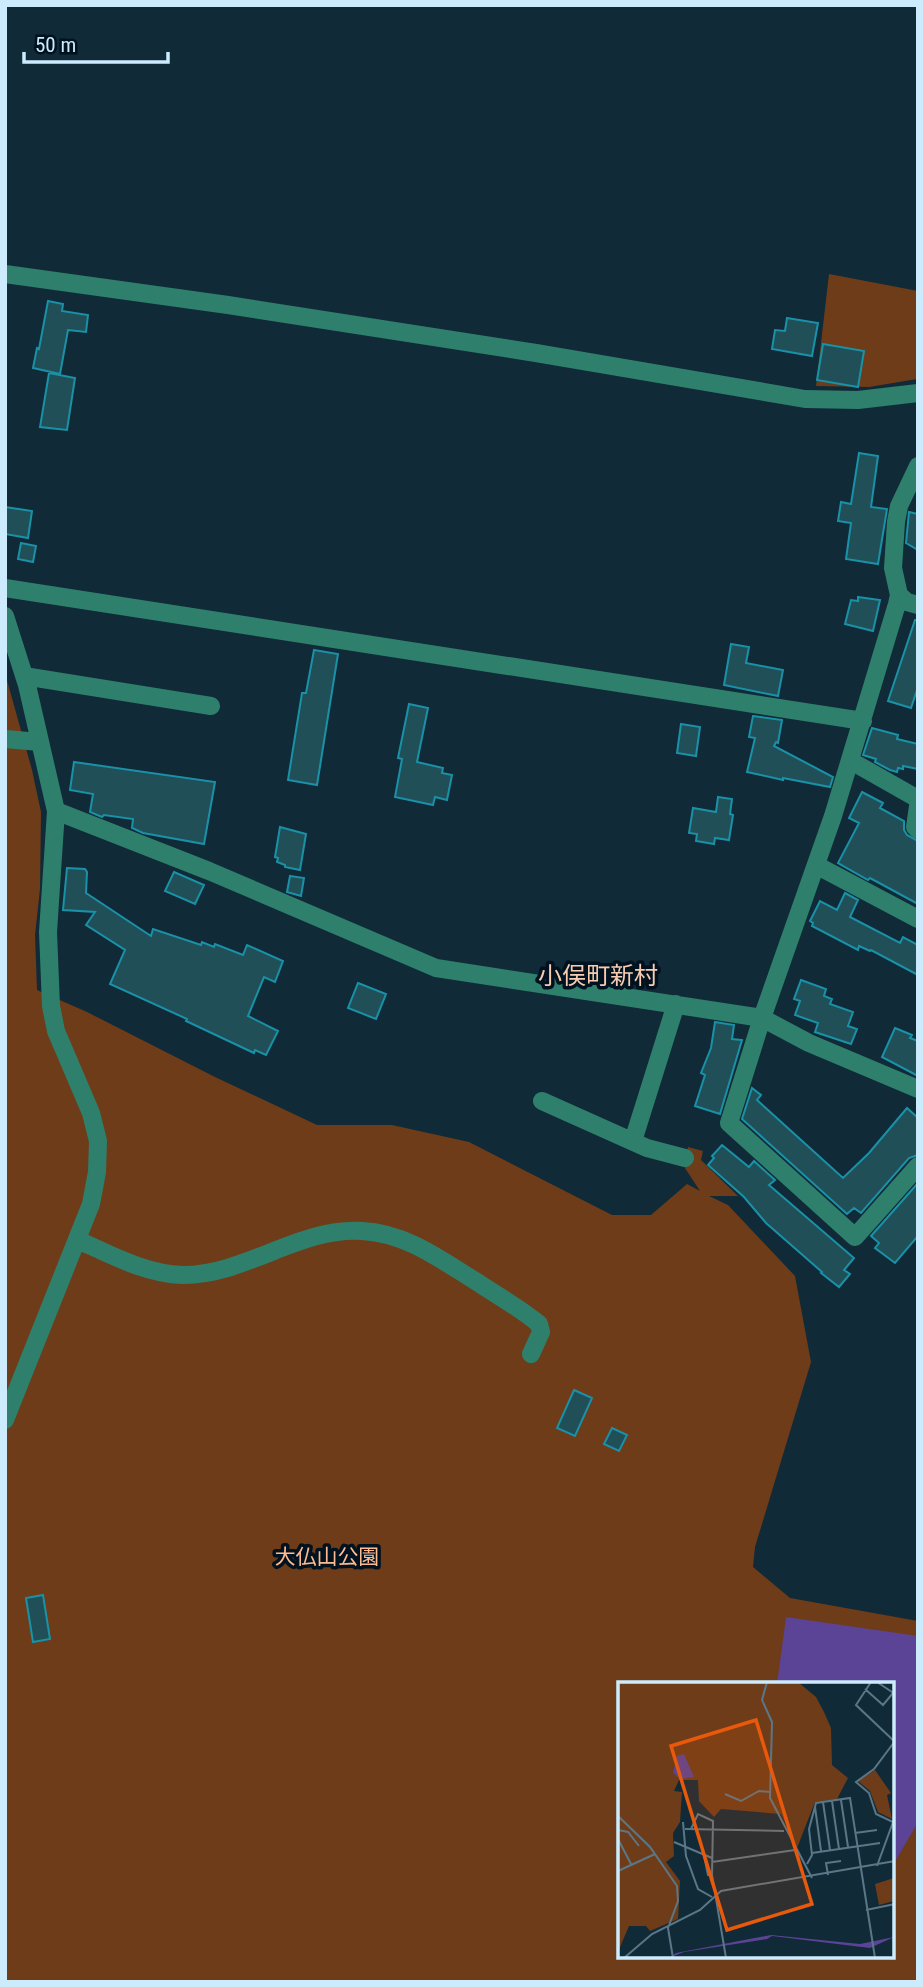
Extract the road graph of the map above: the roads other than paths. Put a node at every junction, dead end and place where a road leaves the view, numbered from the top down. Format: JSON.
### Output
{"nodes":[{"id":1,"x":5,"y":274,"type":"edge"},
{"id":2,"x":918,"y":393,"type":"edge"},
{"id":3,"x":918,"y":467,"type":"edge"},
{"id":4,"x":5,"y":588,"type":"edge"},
{"id":5,"x":899,"y":595,"type":"junction"},
{"id":6,"x":918,"y":606,"type":"edge"},
{"id":7,"x":5,"y":616,"type":"edge"},
{"id":8,"x":24,"y":676,"type":"junction"},
{"id":9,"x":211,"y":706,"type":"dead end"},
{"id":10,"x":863,"y":721,"type":"junction"},
{"id":11,"x":5,"y":739,"type":"edge"},
{"id":12,"x":40,"y":742,"type":"junction"},
{"id":13,"x":850,"y":761,"type":"junction"},
{"id":14,"x":918,"y":799,"type":"edge"},
{"id":15,"x":918,"y":806,"type":"edge"},
{"id":16,"x":56,"y":811,"type":"junction"},
{"id":17,"x":918,"y":830,"type":"edge"},
{"id":18,"x":816,"y":865,"type":"junction"},
{"id":19,"x":918,"y":919,"type":"edge"},
{"id":20,"x":676,"y":1004,"type":"junction"},
{"id":21,"x":762,"y":1018,"type":"junction"},
{"id":22,"x":918,"y":1089,"type":"edge"},
{"id":23,"x":542,"y":1101,"type":"dead end"},
{"id":24,"x":633,"y":1141,"type":"junction"},
{"id":25,"x":685,"y":1157,"type":"dead end"},
{"id":26,"x":918,"y":1166,"type":"edge"},
{"id":27,"x":78,"y":1240,"type":"junction"},
{"id":28,"x":531,"y":1354,"type":"dead end"},
{"id":29,"x":5,"y":1420,"type":"edge"}],
"edges":[{"from":1,"to":2,"type":"street"},
{"from":3,"to":5,"type":"street"},
{"from":4,"to":10,"type":"street"},
{"from":5,"to":6,"type":"street"},
{"from":5,"to":10,"type":"street"},
{"from":7,"to":8,"type":"street"},
{"from":8,"to":9,"type":"street"},
{"from":8,"to":12,"type":"street"},
{"from":10,"to":13,"type":"street"},
{"from":11,"to":12,"type":"street"},
{"from":12,"to":16,"type":"street"},
{"from":13,"to":14,"type":"street"},
{"from":13,"to":18,"type":"street"},
{"from":15,"to":17,"type":"street"},
{"from":16,"to":20,"type":"street"},
{"from":16,"to":27,"type":"street"},
{"from":18,"to":19,"type":"street"},
{"from":18,"to":21,"type":"street"},
{"from":20,"to":21,"type":"street"},
{"from":20,"to":24,"type":"street"},
{"from":21,"to":22,"type":"street"},
{"from":21,"to":26,"type":"street"},
{"from":23,"to":24,"type":"street"},
{"from":24,"to":25,"type":"street"},
{"from":27,"to":28,"type":"street"},
{"from":27,"to":29,"type":"street"}]}
